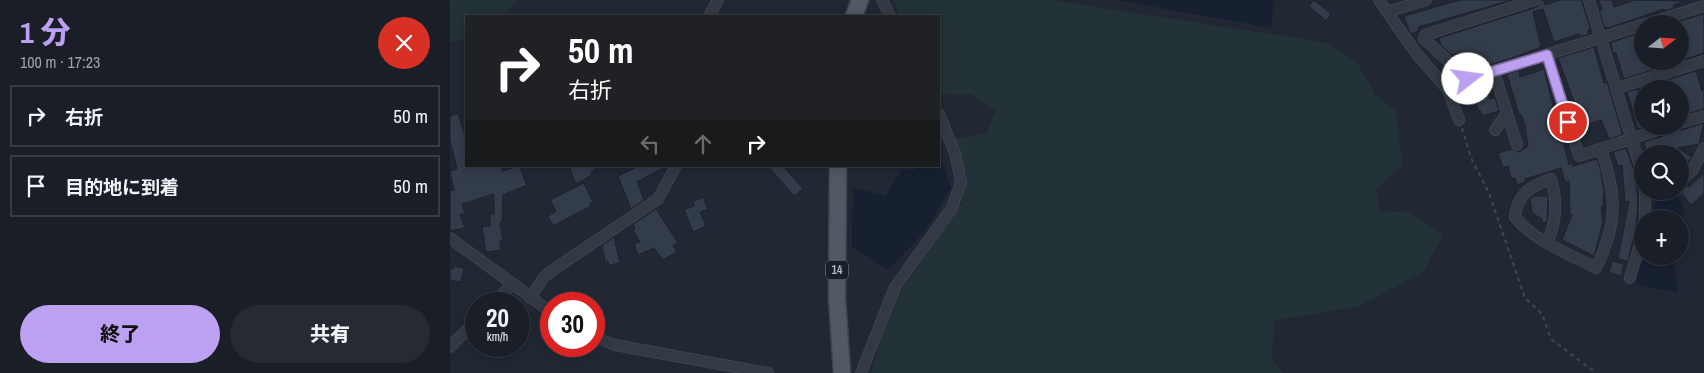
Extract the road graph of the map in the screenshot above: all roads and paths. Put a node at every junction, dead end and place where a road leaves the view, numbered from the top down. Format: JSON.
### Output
{"nodes":[{"id":1,"x":718,"y":0,"type":"edge"},
{"id":2,"x":860,"y":0,"type":"edge"},
{"id":3,"x":882,"y":0,"type":"edge"},
{"id":4,"x":1379,"y":0,"type":"edge"},
{"id":5,"x":1426,"y":0,"type":"edge"},
{"id":6,"x":1534,"y":0,"type":"edge"},
{"id":7,"x":1589,"y":0,"type":"edge"},
{"id":8,"x":1704,"y":6,"type":"edge"},
{"id":9,"x":1387,"y":12,"type":"junction"},
{"id":10,"x":709,"y":15,"type":"edge"},
{"id":11,"x":854,"y":15,"type":"edge"},
{"id":12,"x":890,"y":15,"type":"edge"},
{"id":13,"x":1674,"y":15,"type":"edge"},
{"id":14,"x":1634,"y":27,"type":"edge"},
{"id":15,"x":1601,"y":38,"type":"junction"},
{"id":16,"x":1547,"y":55,"type":"junction"},
{"id":17,"x":1704,"y":61,"type":"edge"},
{"id":18,"x":1494,"y":72,"type":"junction"},
{"id":19,"x":1617,"y":88,"type":"junction"},
{"id":20,"x":1507,"y":113,"type":"junction"},
{"id":21,"x":940,"y":116,"type":"edge"},
{"id":22,"x":1704,"y":116,"type":"edge"},
{"id":23,"x":1459,"y":120,"type":"joint"},
{"id":24,"x":1689,"y":120,"type":"edge"},
{"id":25,"x":1495,"y":130,"type":"dead end"},
{"id":26,"x":1642,"y":135,"type":"edge"},
{"id":27,"x":1632,"y":138,"type":"junction"},
{"id":28,"x":1517,"y":145,"type":"dead end"},
{"id":29,"x":1634,"y":145,"type":"edge"},
{"id":30,"x":1704,"y":148,"type":"edge"},
{"id":31,"x":1601,"y":149,"type":"junction"},
{"id":32,"x":675,"y":167,"type":"edge"},
{"id":33,"x":838,"y":167,"type":"edge"},
{"id":34,"x":1689,"y":174,"type":"edge"},
{"id":35,"x":450,"y":238,"type":"edge"},
{"id":36,"x":1548,"y":242,"type":"junction"},
{"id":37,"x":1634,"y":264,"type":"edge"},
{"id":38,"x":1630,"y":278,"type":"dead end"},
{"id":39,"x":511,"y":284,"type":"junction"},
{"id":40,"x":504,"y":292,"type":"edge"},
{"id":41,"x":522,"y":292,"type":"edge"},
{"id":42,"x":530,"y":298,"type":"joint"},
{"id":43,"x":540,"y":305,"type":"edge"},
{"id":44,"x":465,"y":332,"type":"edge"},
{"id":45,"x":605,"y":341,"type":"edge"},
{"id":46,"x":450,"y":347,"type":"edge"},
{"id":47,"x":768,"y":373,"type":"edge"},
{"id":48,"x":842,"y":373,"type":"edge"},
{"id":49,"x":861,"y":373,"type":"edge"},
{"id":50,"x":1596,"y":373,"type":"edge"}],
"edges":[{"from":1,"to":10,"type":"street"},
{"from":2,"to":11,"type":"main road"},
{"from":3,"to":12,"type":"street"},
{"from":4,"to":9,"type":"street"},
{"from":5,"to":9,"type":"street"},
{"from":6,"to":18,"type":"street"},
{"from":7,"to":15,"type":"street"},
{"from":8,"to":13,"type":"street"},
{"from":9,"to":23,"type":"street"},
{"from":14,"to":15,"type":"street"},
{"from":15,"to":16,"type":"street"},
{"from":15,"to":19,"type":"street"},
{"from":16,"to":18,"type":"street"},
{"from":16,"to":31,"type":"street"},
{"from":17,"to":19,"type":"street"},
{"from":18,"to":20,"type":"street"},
{"from":19,"to":27,"type":"street"},
{"from":20,"to":25,"type":"street"},
{"from":20,"to":28,"type":"street"},
{"from":21,"to":49,"type":"street"},
{"from":22,"to":24,"type":"street"},
{"from":23,"to":50,"type":"path"},
{"from":26,"to":27,"type":"street"},
{"from":27,"to":29,"type":"street"},
{"from":27,"to":31,"type":"street"},
{"from":30,"to":34,"type":"street"},
{"from":31,"to":36,"type":"street"},
{"from":32,"to":42,"type":"street"},
{"from":33,"to":48,"type":"main road","number":"14"},
{"from":35,"to":39,"type":"street"},
{"from":36,"to":36,"type":"street"},
{"from":37,"to":38,"type":"street"},
{"from":39,"to":40,"type":"street"},
{"from":39,"to":41,"type":"street"},
{"from":42,"to":43,"type":"street"},
{"from":44,"to":46,"type":"street"},
{"from":45,"to":47,"type":"street"}]}
